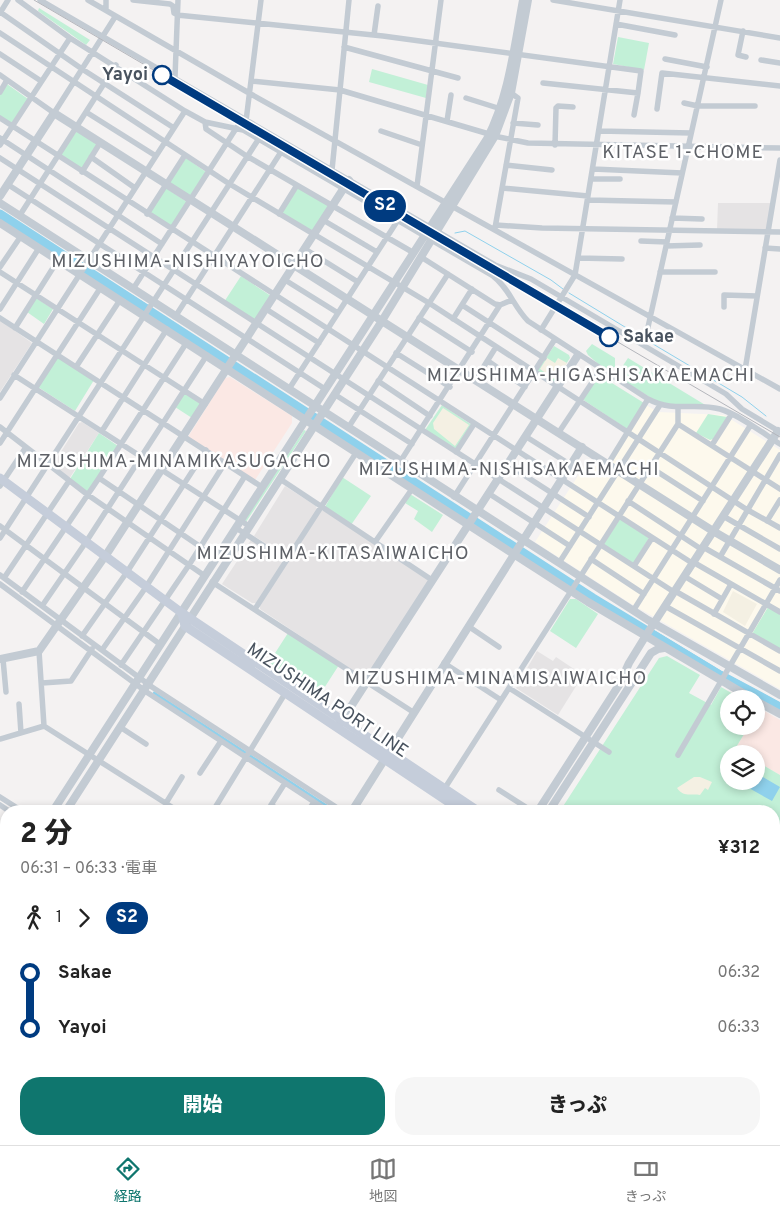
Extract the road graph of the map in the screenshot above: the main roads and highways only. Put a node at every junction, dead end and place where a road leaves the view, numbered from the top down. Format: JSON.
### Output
{"nodes":[{"id":1,"x":1,"y":482,"type":"edge"},
{"id":2,"x":442,"y":793,"type":"junction"},
{"id":3,"x":455,"y":805,"type":"edge"},
{"id":4,"x":466,"y":805,"type":"edge"}],
"edges":[{"from":1,"to":2,"type":"main road","name":"MIZUSHIMA PORT LINE"},
{"from":2,"to":3,"type":"main road","name":"MIZUSHIMA PORT LINE"},
{"from":2,"to":4,"type":"main road","name":"MIZUSHIMA PORT LINE"}]}
